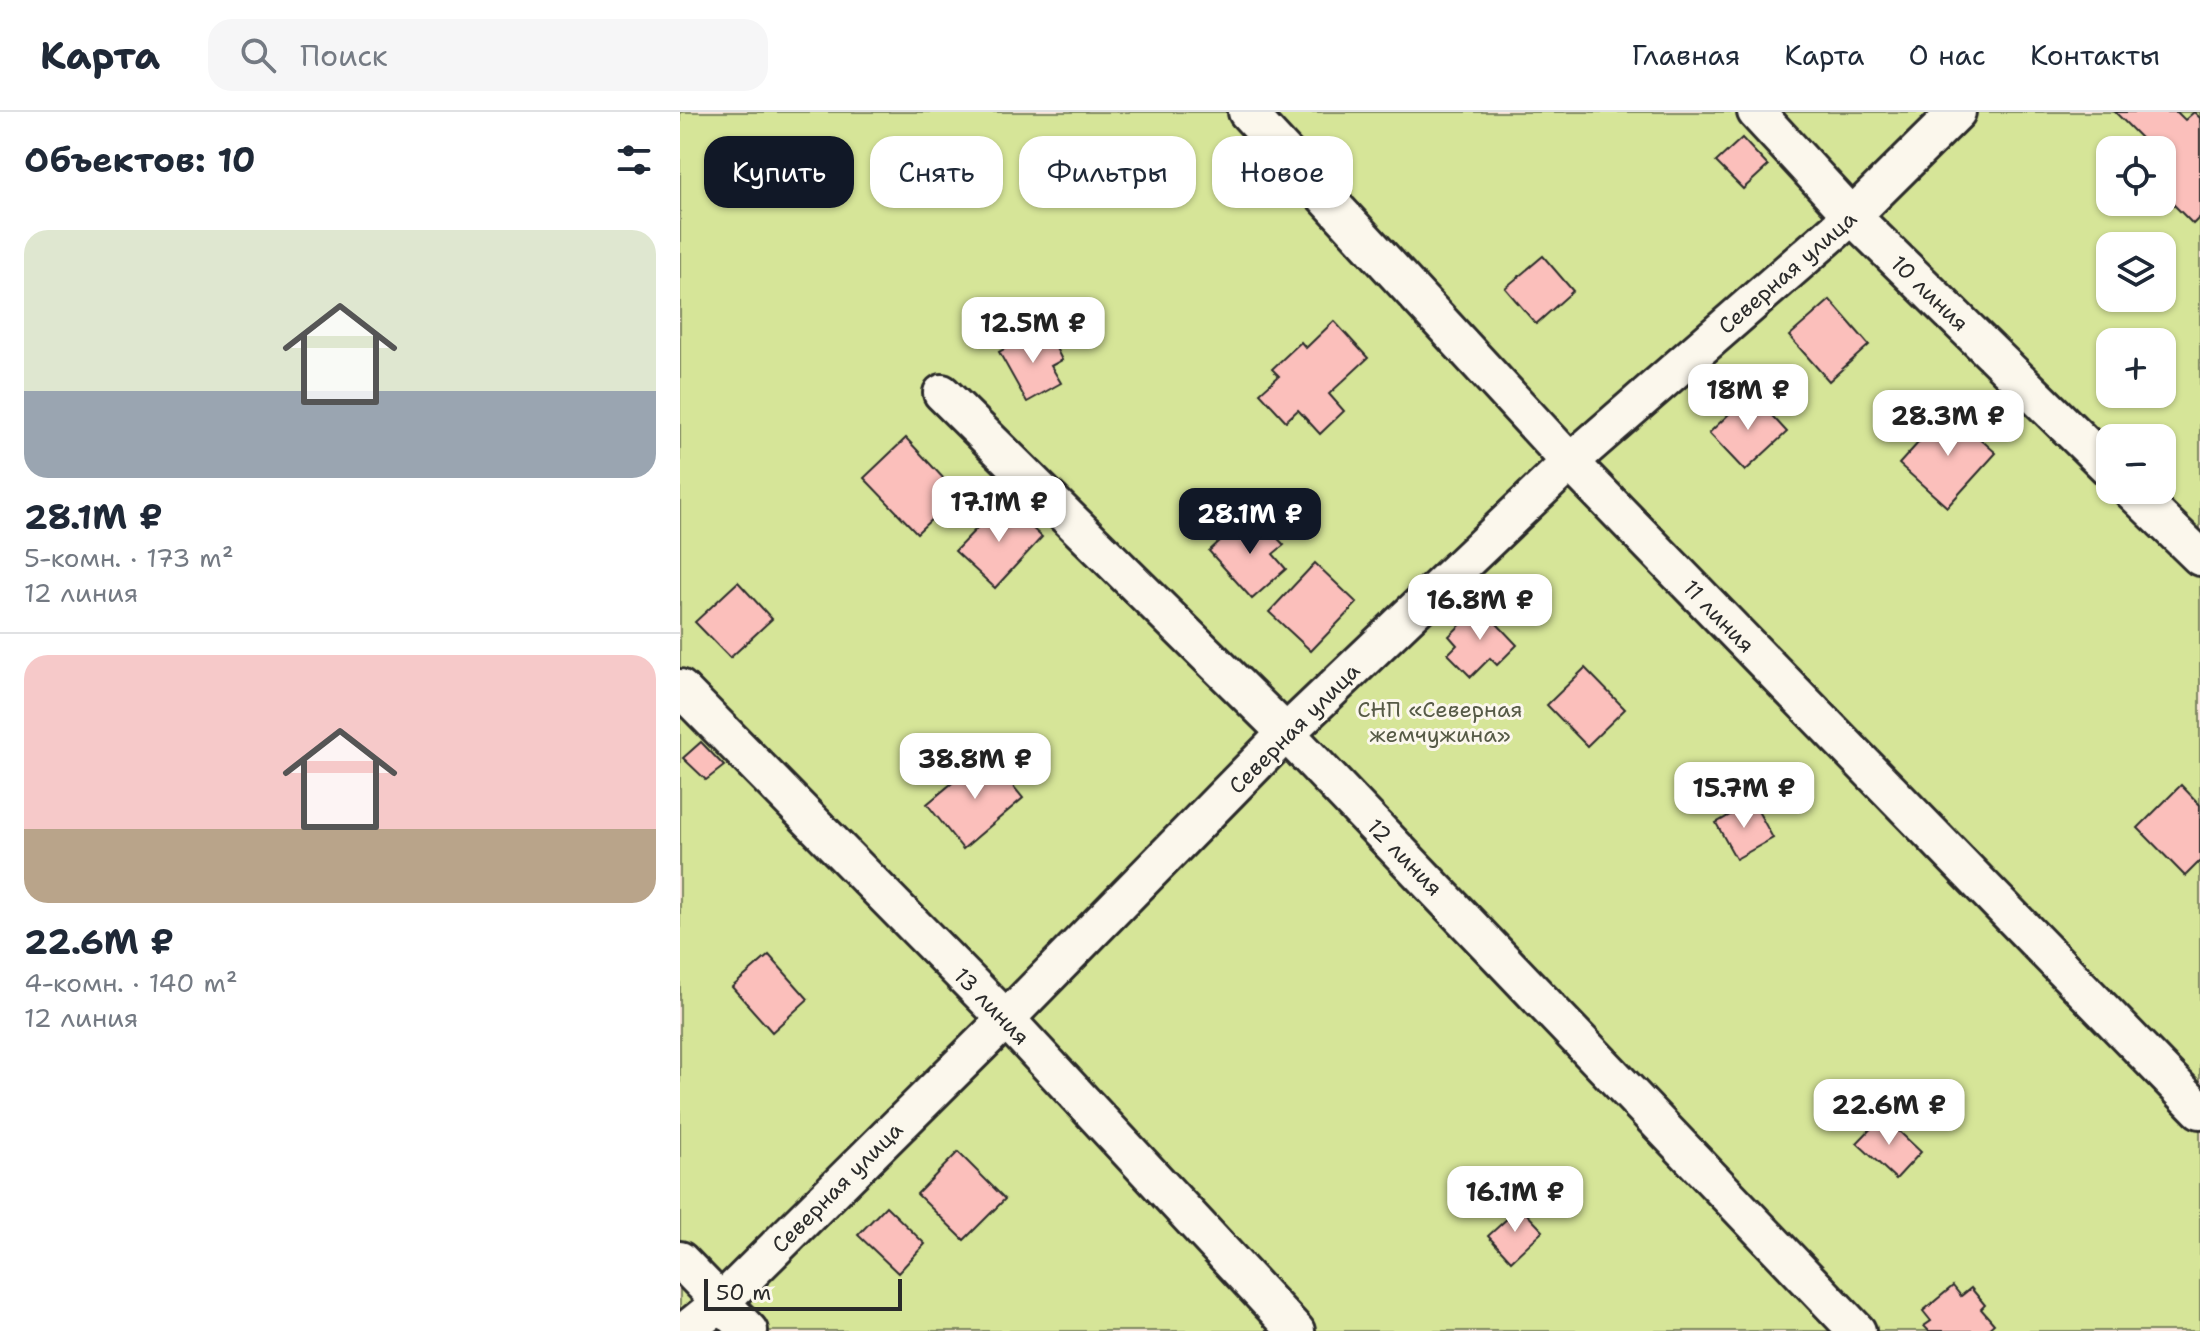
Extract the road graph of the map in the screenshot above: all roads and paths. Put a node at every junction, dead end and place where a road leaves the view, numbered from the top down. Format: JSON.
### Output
{"nodes":[{"id":1,"x":1247,"y":112,"type":"edge"},
{"id":2,"x":1756,"y":112,"type":"edge"},
{"id":3,"x":1957,"y":112,"type":"edge"},
{"id":4,"x":1852,"y":216,"type":"junction"},
{"id":5,"x":942,"y":393,"type":"dead end"},
{"id":6,"x":2096,"y":455,"type":"edge"},
{"id":7,"x":1570,"y":462,"type":"junction"},
{"id":8,"x":2145,"y":504,"type":"edge"},
{"id":9,"x":2200,"y":557,"type":"edge"},
{"id":10,"x":680,"y":688,"type":"edge"},
{"id":11,"x":1286,"y":733,"type":"junction"},
{"id":12,"x":1006,"y":1019,"type":"junction"},
{"id":13,"x":2200,"y":1110,"type":"edge"},
{"id":14,"x":680,"y":1260,"type":"edge"},
{"id":15,"x":721,"y":1302,"type":"junction"},
{"id":16,"x":685,"y":1331,"type":"edge"},
{"id":17,"x":749,"y":1331,"type":"edge"},
{"id":18,"x":1296,"y":1331,"type":"edge"},
{"id":19,"x":1857,"y":1331,"type":"edge"}],
"edges":[{"from":1,"to":7,"type":"street","name":"11 линия"},
{"from":2,"to":4,"type":"street","name":"10 линия"},
{"from":3,"to":4,"type":"street","name":"Северная улица"},
{"from":4,"to":6,"type":"street","name":"10 линия"},
{"from":4,"to":7,"type":"street","name":"Северная улица"},
{"from":5,"to":11,"type":"street","name":"12 линия"},
{"from":7,"to":11,"type":"street","name":"Северная улица"},
{"from":7,"to":13,"type":"street","name":"11 линия"},
{"from":8,"to":9,"type":"street"},
{"from":10,"to":12,"type":"street","name":"13 линия"},
{"from":11,"to":12,"type":"street","name":"Северная улица"},
{"from":11,"to":19,"type":"street","name":"12 линия"},
{"from":12,"to":15,"type":"street","name":"Северная улица"},
{"from":12,"to":18,"type":"street","name":"13 линия"},
{"from":14,"to":15,"type":"street"},
{"from":15,"to":16,"type":"street","name":"Северная улица"},
{"from":15,"to":17,"type":"street"}]}
